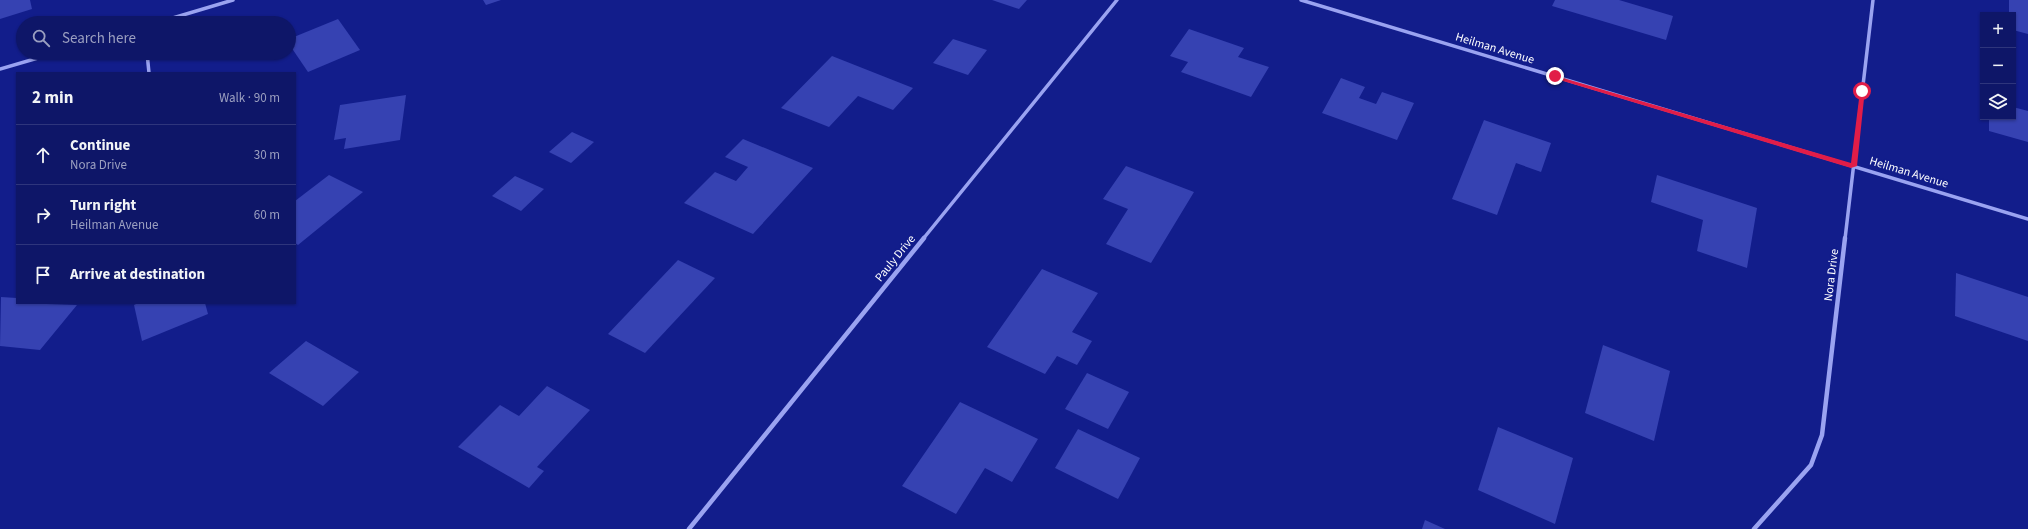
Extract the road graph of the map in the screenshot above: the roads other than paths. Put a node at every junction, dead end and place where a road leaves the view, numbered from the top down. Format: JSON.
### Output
{"nodes":[{"id":1,"x":233,"y":0,"type":"edge"},
{"id":2,"x":1117,"y":0,"type":"edge"},
{"id":3,"x":1301,"y":0,"type":"edge"},
{"id":4,"x":1873,"y":0,"type":"edge"},
{"id":5,"x":179,"y":16,"type":"edge"},
{"id":6,"x":31,"y":60,"type":"edge"},
{"id":7,"x":148,"y":60,"type":"edge"},
{"id":8,"x":0,"y":69,"type":"edge"},
{"id":9,"x":149,"y":72,"type":"edge"},
{"id":10,"x":1854,"y":166,"type":"junction"},
{"id":11,"x":2028,"y":219,"type":"edge"},
{"id":12,"x":690,"y":529,"type":"edge"},
{"id":13,"x":1754,"y":529,"type":"edge"}],
"edges":[{"from":1,"to":5,"type":"street"},
{"from":2,"to":12,"type":"street","name":"Pauly Drive"},
{"from":3,"to":10,"type":"street","name":"Heilman Avenue"},
{"from":4,"to":10,"type":"street","name":"Nora Drive"},
{"from":6,"to":8,"type":"street"},
{"from":7,"to":9,"type":"street"},
{"from":10,"to":11,"type":"street","name":"Heilman Avenue"},
{"from":10,"to":13,"type":"street","name":"Nora Drive"}]}
